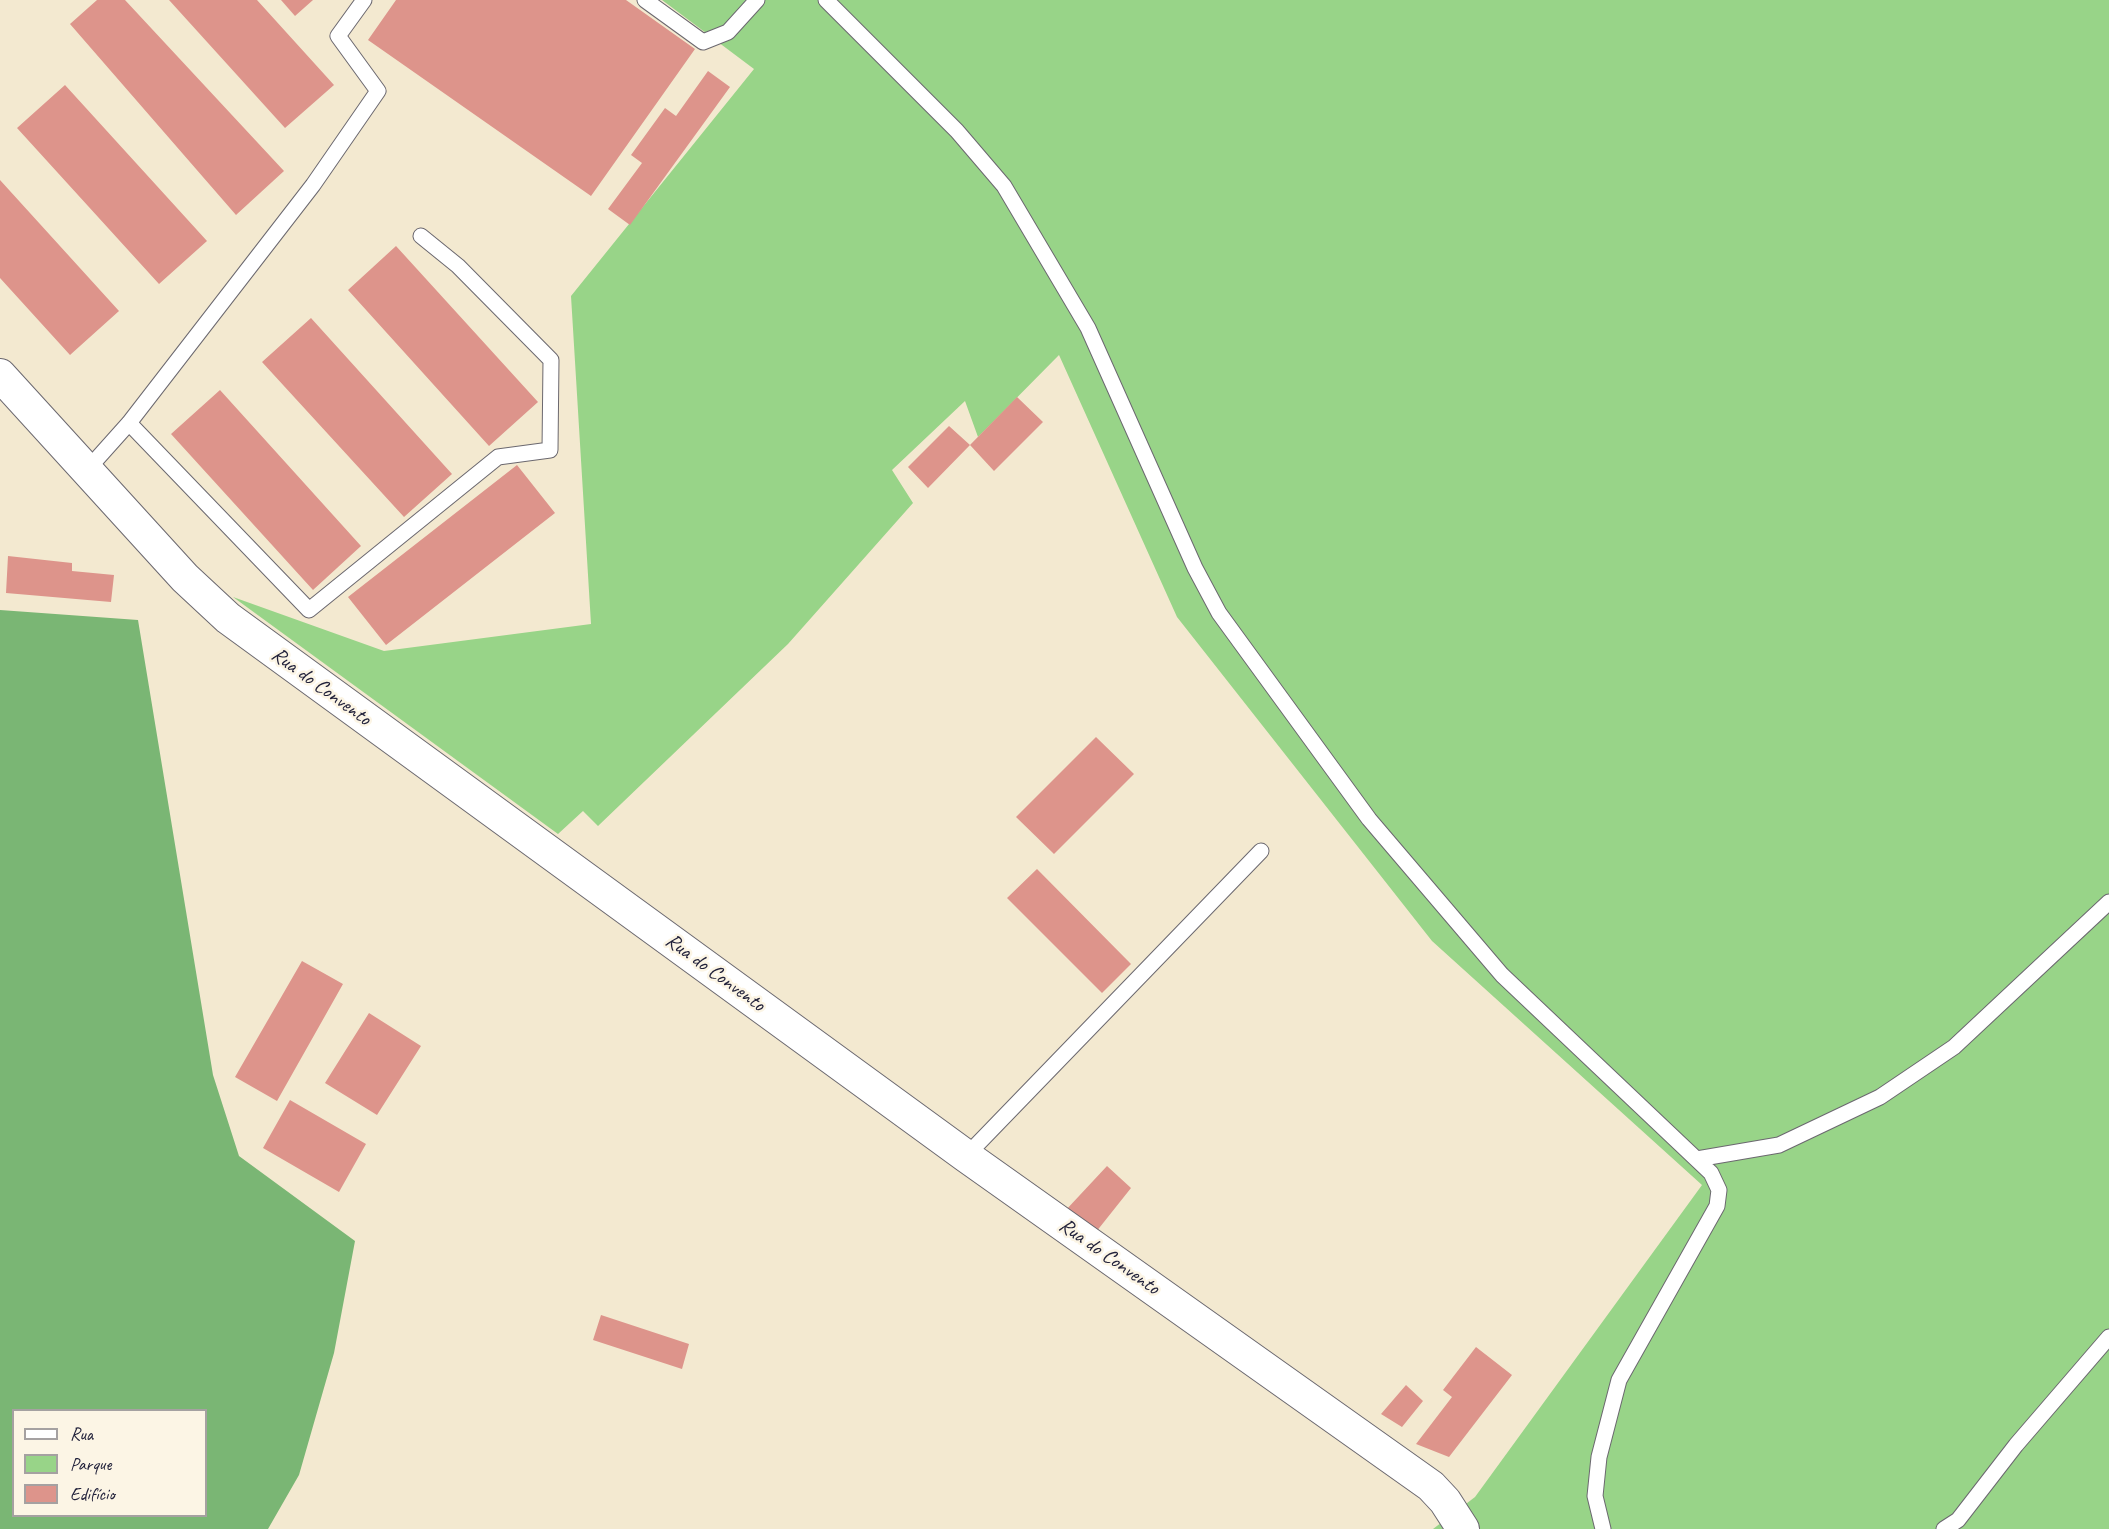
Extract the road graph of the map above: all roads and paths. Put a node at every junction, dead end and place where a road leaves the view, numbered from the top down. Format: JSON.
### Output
{"nodes":[{"id":1,"x":364,"y":0,"type":"edge"},
{"id":2,"x":645,"y":0,"type":"edge"},
{"id":3,"x":757,"y":0,"type":"edge"},
{"id":4,"x":826,"y":0,"type":"edge"},
{"id":5,"x":421,"y":236,"type":"dead end"},
{"id":6,"x":0,"y":375,"type":"edge"},
{"id":7,"x":129,"y":423,"type":"junction"},
{"id":8,"x":87,"y":470,"type":"junction"},
{"id":9,"x":1261,"y":851,"type":"dead end"},
{"id":10,"x":2109,"y":902,"type":"edge"},
{"id":11,"x":966,"y":1156,"type":"junction"},
{"id":12,"x":1697,"y":1159,"type":"junction"},
{"id":13,"x":2109,"y":1337,"type":"edge"},
{"id":14,"x":1463,"y":1529,"type":"edge"},
{"id":15,"x":1603,"y":1529,"type":"edge"},
{"id":16,"x":1944,"y":1529,"type":"edge"}],
"edges":[{"from":1,"to":7,"type":"lane"},
{"from":2,"to":3,"type":"lane"},
{"from":4,"to":12,"type":"lane"},
{"from":5,"to":7,"type":"lane"},
{"from":6,"to":8,"type":"street","name":"Rua do Convento"},
{"from":7,"to":8,"type":"lane"},
{"from":8,"to":11,"type":"street","name":"Rua do Convento"},
{"from":9,"to":11,"type":"lane"},
{"from":10,"to":12,"type":"lane"},
{"from":11,"to":14,"type":"street","name":"Rua do Convento"},
{"from":12,"to":15,"type":"lane"},
{"from":13,"to":16,"type":"lane"}]}
